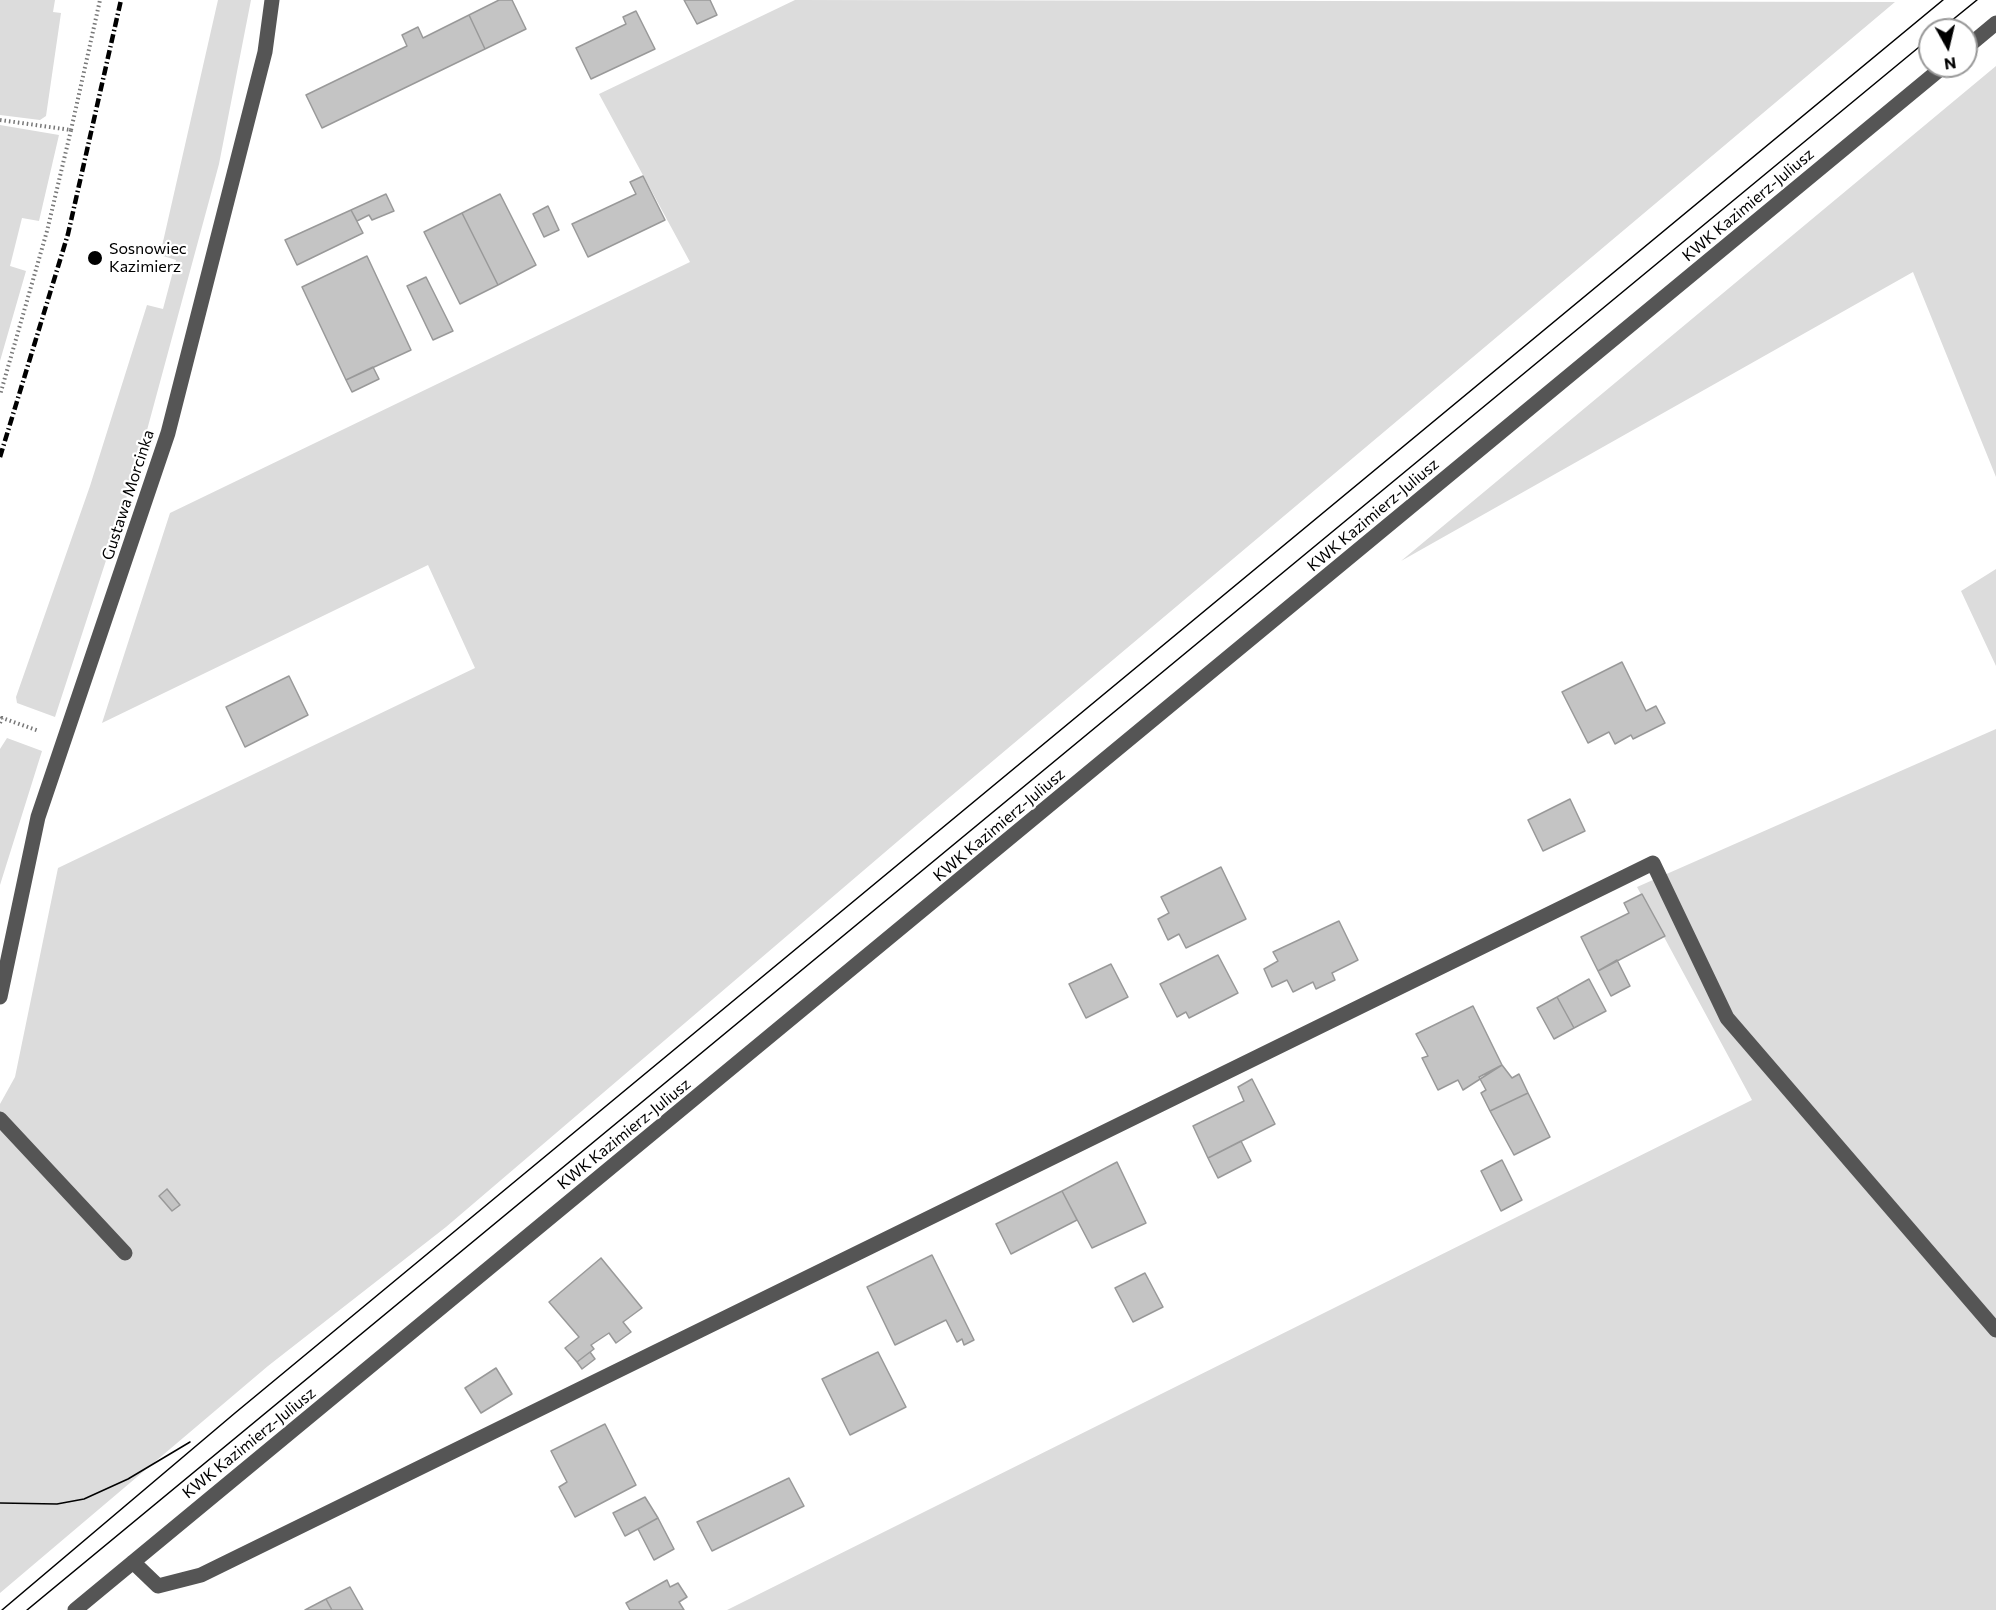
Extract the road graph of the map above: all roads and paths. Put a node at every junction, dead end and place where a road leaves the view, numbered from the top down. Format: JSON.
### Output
{"nodes":[{"id":1,"x":100,"y":0,"type":"edge"},
{"id":2,"x":272,"y":0,"type":"edge"},
{"id":3,"x":1996,"y":23,"type":"edge"},
{"id":4,"x":1978,"y":38,"type":"edge"},
{"id":5,"x":1929,"y":78,"type":"edge"},
{"id":6,"x":0,"y":120,"type":"edge"},
{"id":7,"x":71,"y":130,"type":"junction"},
{"id":8,"x":0,"y":395,"type":"edge"},
{"id":9,"x":0,"y":723,"type":"edge"},
{"id":10,"x":27,"y":727,"type":"dead end"},
{"id":11,"x":0,"y":997,"type":"edge"},
{"id":12,"x":0,"y":1119,"type":"edge"},
{"id":13,"x":125,"y":1253,"type":"dead end"},
{"id":14,"x":1996,"y":1330,"type":"edge"},
{"id":15,"x":133,"y":1562,"type":"junction"},
{"id":16,"x":75,"y":1610,"type":"edge"}],
"edges":[{"from":1,"to":7,"type":"path"},
{"from":2,"to":11,"type":"street","name":"Gustawa Morcinka"},
{"from":3,"to":4,"type":"street"},
{"from":5,"to":15,"type":"street","name":"KWK Kazimierz-Juliusz"},
{"from":6,"to":7,"type":"path"},
{"from":7,"to":8,"type":"path"},
{"from":9,"to":10,"type":"path"},
{"from":12,"to":13,"type":"street"},
{"from":14,"to":15,"type":"street"},
{"from":15,"to":16,"type":"street","name":"KWK Kazimierz-Juliusz"}]}
